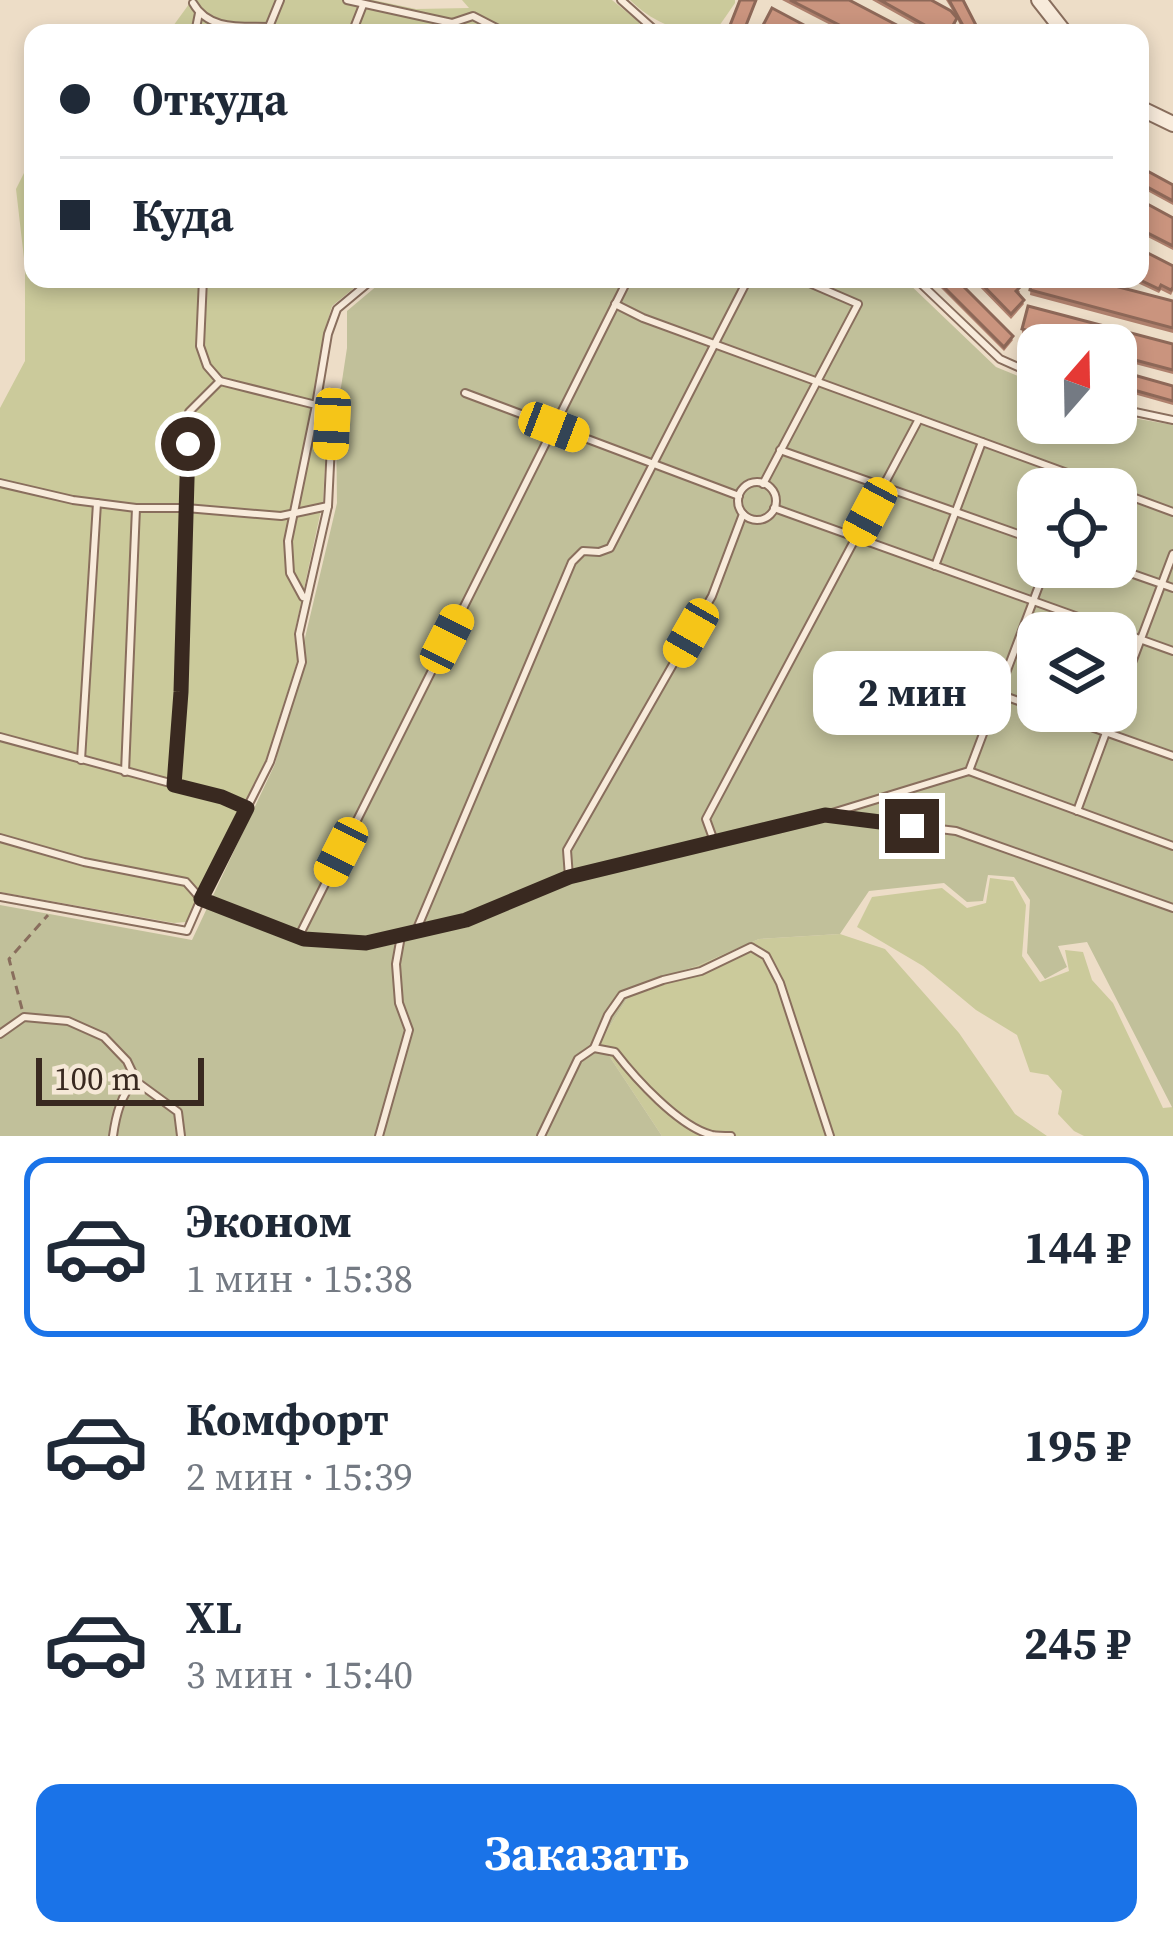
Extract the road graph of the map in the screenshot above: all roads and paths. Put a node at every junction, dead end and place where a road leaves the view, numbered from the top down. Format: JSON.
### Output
{"nodes":[{"id":1,"x":347,"y":0,"type":"edge"},
{"id":2,"x":621,"y":0,"type":"edge"},
{"id":3,"x":1039,"y":0,"type":"edge"},
{"id":4,"x":194,"y":3,"type":"dead end"},
{"id":5,"x":363,"y":5,"type":"junction"},
{"id":6,"x":199,"y":13,"type":"junction"},
{"id":7,"x":197,"y":24,"type":"edge"},
{"id":8,"x":214,"y":24,"type":"edge"},
{"id":9,"x":356,"y":24,"type":"edge"},
{"id":10,"x":489,"y":24,"type":"edge"},
{"id":11,"x":648,"y":24,"type":"edge"},
{"id":12,"x":1058,"y":24,"type":"edge"},
{"id":13,"x":202,"y":288,"type":"edge"},
{"id":14,"x":363,"y":288,"type":"edge"},
{"id":15,"x":623,"y":288,"type":"edge"},
{"id":16,"x":743,"y":288,"type":"edge"},
{"id":17,"x":821,"y":288,"type":"edge"},
{"id":18,"x":925,"y":288,"type":"edge"},
{"id":19,"x":615,"y":304,"type":"junction"},
{"id":20,"x":715,"y":344,"type":"junction"},
{"id":21,"x":1017,"y":367,"type":"edge"},
{"id":22,"x":220,"y":381,"type":"junction"},
{"id":23,"x":817,"y":382,"type":"junction"},
{"id":24,"x":464,"y":393,"type":"dead end"},
{"id":25,"x":316,"y":405,"type":"junction"},
{"id":26,"x":1137,"y":412,"type":"edge"},
{"id":27,"x":919,"y":419,"type":"junction"},
{"id":28,"x":1173,"y":420,"type":"edge"},
{"id":29,"x":554,"y":427,"type":"junction"},
{"id":30,"x":982,"y":442,"type":"junction"},
{"id":31,"x":780,"y":450,"type":"junction"},
{"id":32,"x":652,"y":464,"type":"junction"},
{"id":33,"x":1053,"y":468,"type":"edge"},
{"id":34,"x":0,"y":483,"type":"edge"},
{"id":35,"x":763,"y":484,"type":"junction"},
{"id":36,"x":884,"y":486,"type":"junction"},
{"id":37,"x":739,"y":496,"type":"junction"},
{"id":38,"x":1137,"y":499,"type":"edge"},
{"id":39,"x":97,"y":503,"type":"junction"},
{"id":40,"x":328,"y":506,"type":"junction"},
{"id":41,"x":136,"y":508,"type":"junction"},
{"id":42,"x":186,"y":508,"type":"junction"},
{"id":43,"x":774,"y":508,"type":"junction"},
{"id":44,"x":956,"y":512,"type":"junction"},
{"id":45,"x":1173,"y":512,"type":"edge"},
{"id":46,"x":293,"y":513,"type":"junction"},
{"id":47,"x":743,"y":514,"type":"junction"},
{"id":48,"x":1017,"y":534,"type":"edge"},
{"id":49,"x":856,"y":538,"type":"junction"},
{"id":50,"x":1173,"y":554,"type":"edge"},
{"id":51,"x":935,"y":566,"type":"junction"},
{"id":52,"x":1137,"y":576,"type":"edge"},
{"id":53,"x":1161,"y":584,"type":"junction"},
{"id":54,"x":1039,"y":588,"type":"edge"},
{"id":55,"x":1173,"y":588,"type":"edge"},
{"id":56,"x":1034,"y":601,"type":"junction"},
{"id":57,"x":304,"y":602,"type":"junction"},
{"id":58,"x":1140,"y":639,"type":"junction"},
{"id":59,"x":1137,"y":647,"type":"edge"},
{"id":60,"x":1173,"y":650,"type":"edge"},
{"id":61,"x":999,"y":694,"type":"junction"},
{"id":62,"x":1017,"y":701,"type":"edge"},
{"id":63,"x":1106,"y":732,"type":"joint"},
{"id":64,"x":0,"y":737,"type":"edge"},
{"id":65,"x":1173,"y":756,"type":"edge"},
{"id":66,"x":81,"y":760,"type":"junction"},
{"id":67,"x":125,"y":772,"type":"junction"},
{"id":68,"x":969,"y":772,"type":"junction"},
{"id":69,"x":174,"y":785,"type":"junction"},
{"id":70,"x":247,"y":808,"type":"junction"},
{"id":71,"x":1077,"y":811,"type":"junction"},
{"id":72,"x":825,"y":815,"type":"junction"},
{"id":73,"x":0,"y":838,"type":"edge"},
{"id":74,"x":714,"y":842,"type":"junction"},
{"id":75,"x":1173,"y":846,"type":"edge"},
{"id":76,"x":569,"y":877,"type":"junction"},
{"id":77,"x":0,"y":896,"type":"edge"},
{"id":78,"x":201,"y":899,"type":"junction"},
{"id":79,"x":56,"y":907,"type":"junction"},
{"id":80,"x":1173,"y":908,"type":"edge"},
{"id":81,"x":416,"y":932,"type":"junction"},
{"id":82,"x":401,"y":935,"type":"junction"},
{"id":83,"x":298,"y":937,"type":"junction"},
{"id":84,"x":0,"y":957,"type":"edge"},
{"id":85,"x":9,"y":959,"type":"junction"},
{"id":86,"x":24,"y":1017,"type":"junction"},
{"id":87,"x":0,"y":1034,"type":"edge"},
{"id":88,"x":594,"y":1048,"type":"junction"},
{"id":89,"x":135,"y":1078,"type":"junction"},
{"id":90,"x":113,"y":1136,"type":"edge"},
{"id":91,"x":181,"y":1136,"type":"edge"},
{"id":92,"x":380,"y":1136,"type":"edge"},
{"id":93,"x":541,"y":1136,"type":"edge"},
{"id":94,"x":731,"y":1136,"type":"edge"},
{"id":95,"x":830,"y":1136,"type":"edge"}],
"edges":[{"from":1,"to":5,"type":"lane"},
{"from":2,"to":11,"type":"lane"},
{"from":3,"to":12,"type":"street"},
{"from":4,"to":6,"type":"lane"},
{"from":5,"to":9,"type":"lane"},
{"from":5,"to":10,"type":"lane"},
{"from":6,"to":7,"type":"lane"},
{"from":6,"to":8,"type":"lane"},
{"from":13,"to":22,"type":"lane"},
{"from":14,"to":25,"type":"lane"},
{"from":15,"to":19,"type":"lane"},
{"from":16,"to":20,"type":"lane"},
{"from":17,"to":23,"type":"lane"},
{"from":18,"to":21,"type":"lane"},
{"from":19,"to":20,"type":"lane"},
{"from":19,"to":29,"type":"lane"},
{"from":20,"to":23,"type":"lane"},
{"from":20,"to":32,"type":"lane"},
{"from":22,"to":25,"type":"lane"},
{"from":22,"to":42,"type":"lane"},
{"from":23,"to":27,"type":"lane"},
{"from":23,"to":31,"type":"lane"},
{"from":24,"to":29,"type":"lane"},
{"from":25,"to":40,"type":"lane"},
{"from":25,"to":46,"type":"lane"},
{"from":26,"to":28,"type":"lane"},
{"from":27,"to":30,"type":"lane"},
{"from":27,"to":36,"type":"lane"},
{"from":29,"to":32,"type":"lane"},
{"from":29,"to":83,"type":"lane"},
{"from":30,"to":33,"type":"lane"},
{"from":30,"to":44,"type":"lane"},
{"from":31,"to":35,"type":"lane"},
{"from":31,"to":36,"type":"lane"},
{"from":32,"to":37,"type":"lane"},
{"from":32,"to":81,"type":"lane"},
{"from":34,"to":39,"type":"lane"},
{"from":35,"to":37,"type":"lane"},
{"from":35,"to":43,"type":"lane"},
{"from":36,"to":44,"type":"lane"},
{"from":36,"to":49,"type":"lane"},
{"from":37,"to":47,"type":"lane"},
{"from":38,"to":45,"type":"lane"},
{"from":39,"to":41,"type":"lane"},
{"from":39,"to":66,"type":"lane"},
{"from":40,"to":46,"type":"lane"},
{"from":40,"to":57,"type":"lane"},
{"from":41,"to":42,"type":"lane"},
{"from":41,"to":67,"type":"lane"},
{"from":42,"to":46,"type":"lane"},
{"from":42,"to":69,"type":"lane"},
{"from":43,"to":47,"type":"lane"},
{"from":43,"to":49,"type":"lane"},
{"from":44,"to":48,"type":"lane"},
{"from":44,"to":51,"type":"lane"},
{"from":46,"to":57,"type":"lane"},
{"from":47,"to":76,"type":"lane"},
{"from":49,"to":51,"type":"lane"},
{"from":49,"to":74,"type":"lane"},
{"from":50,"to":53,"type":"lane"},
{"from":51,"to":56,"type":"lane"},
{"from":52,"to":53,"type":"lane"},
{"from":53,"to":55,"type":"lane"},
{"from":53,"to":58,"type":"lane"},
{"from":54,"to":56,"type":"lane"},
{"from":56,"to":58,"type":"lane"},
{"from":56,"to":61,"type":"lane"},
{"from":57,"to":70,"type":"lane"},
{"from":58,"to":59,"type":"lane"},
{"from":58,"to":60,"type":"lane"},
{"from":61,"to":62,"type":"lane"},
{"from":61,"to":68,"type":"lane"},
{"from":63,"to":65,"type":"lane"},
{"from":63,"to":71,"type":"lane"},
{"from":64,"to":66,"type":"lane"},
{"from":66,"to":67,"type":"lane"},
{"from":67,"to":69,"type":"lane"},
{"from":68,"to":71,"type":"lane"},
{"from":68,"to":72,"type":"lane"},
{"from":69,"to":70,"type":"lane"},
{"from":70,"to":78,"type":"lane"},
{"from":71,"to":75,"type":"lane"},
{"from":72,"to":74,"type":"lane"},
{"from":72,"to":80,"type":"lane"},
{"from":73,"to":78,"type":"lane"},
{"from":74,"to":76,"type":"lane"},
{"from":76,"to":81,"type":"lane"},
{"from":77,"to":79,"type":"lane"},
{"from":78,"to":79,"type":"lane"},
{"from":78,"to":83,"type":"lane"},
{"from":79,"to":85,"type":"path"},
{"from":81,"to":82,"type":"lane"},
{"from":82,"to":83,"type":"lane"},
{"from":82,"to":92,"type":"lane"},
{"from":84,"to":85,"type":"path"},
{"from":85,"to":86,"type":"path"},
{"from":86,"to":87,"type":"lane"},
{"from":86,"to":89,"type":"lane"},
{"from":88,"to":93,"type":"lane"},
{"from":88,"to":94,"type":"lane"},
{"from":88,"to":95,"type":"lane"},
{"from":89,"to":90,"type":"lane"},
{"from":89,"to":91,"type":"lane"}]}
